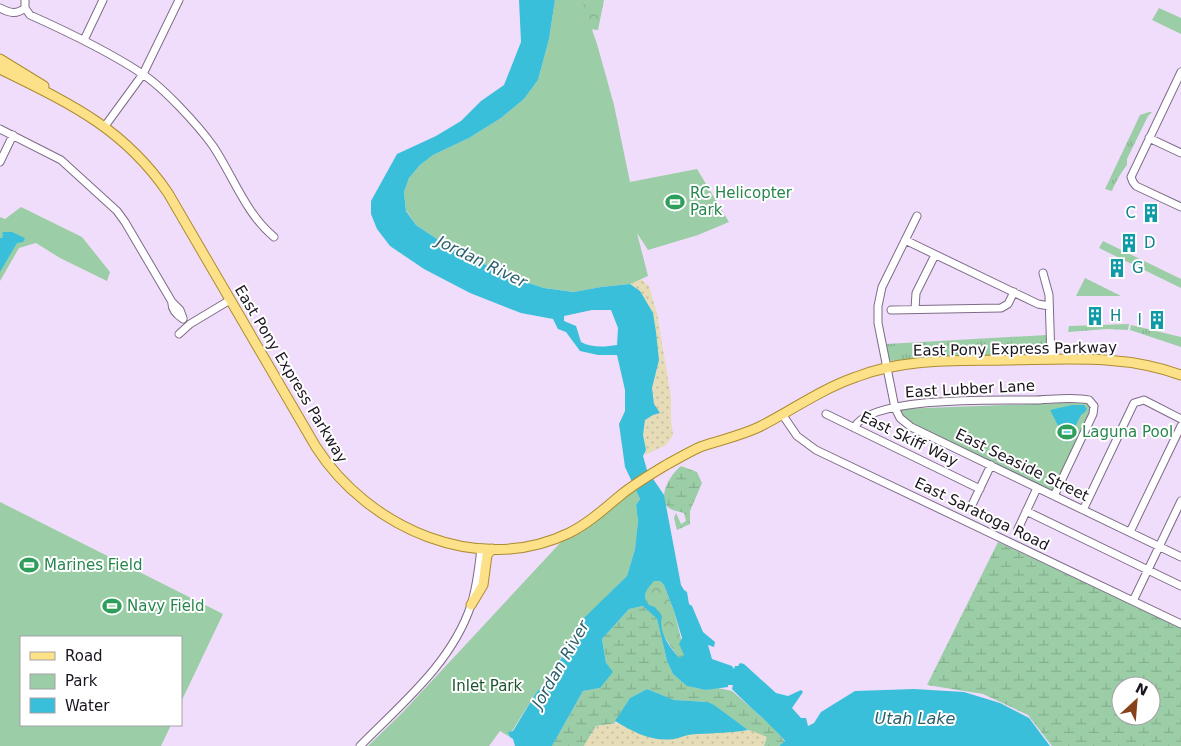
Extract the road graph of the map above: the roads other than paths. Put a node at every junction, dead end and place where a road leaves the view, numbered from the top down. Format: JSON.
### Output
{"nodes":[{"id":1,"x":25,"y":0,"type":"edge"},
{"id":2,"x":103,"y":0,"type":"edge"},
{"id":3,"x":179,"y":0,"type":"edge"},
{"id":4,"x":0,"y":8,"type":"edge"},
{"id":5,"x":25,"y":8,"type":"junction"},
{"id":6,"x":84,"y":40,"type":"junction"},
{"id":7,"x":0,"y":59,"type":"edge"},
{"id":8,"x":0,"y":70,"type":"edge"},
{"id":9,"x":1181,"y":72,"type":"edge"},
{"id":10,"x":143,"y":74,"type":"junction"},
{"id":11,"x":77,"y":108,"type":"junction"},
{"id":12,"x":105,"y":126,"type":"junction"},
{"id":13,"x":0,"y":129,"type":"edge"},
{"id":14,"x":13,"y":135,"type":"junction"},
{"id":15,"x":1150,"y":138,"type":"junction"},
{"id":16,"x":1181,"y":153,"type":"edge"},
{"id":17,"x":0,"y":162,"type":"edge"},
{"id":18,"x":1181,"y":207,"type":"edge"},
{"id":19,"x":916,"y":216,"type":"dead end"},
{"id":20,"x":274,"y":237,"type":"dead end"},
{"id":21,"x":905,"y":240,"type":"junction"},
{"id":22,"x":935,"y":255,"type":"junction"},
{"id":23,"x":1043,"y":273,"type":"dead end"},
{"id":24,"x":1014,"y":292,"type":"junction"},
{"id":25,"x":230,"y":300,"type":"junction"},
{"id":26,"x":1049,"y":306,"type":"junction"},
{"id":27,"x":914,"y":309,"type":"junction"},
{"id":28,"x":891,"y":310,"type":"dead end"},
{"id":29,"x":188,"y":326,"type":"junction"},
{"id":30,"x":179,"y":334,"type":"dead end"},
{"id":31,"x":1051,"y":359,"type":"junction"},
{"id":32,"x":888,"y":367,"type":"junction"},
{"id":33,"x":1181,"y":375,"type":"edge"},
{"id":34,"x":822,"y":391,"type":"junction"},
{"id":35,"x":895,"y":408,"type":"junction"},
{"id":36,"x":782,"y":414,"type":"junction"},
{"id":37,"x":826,"y":414,"type":"dead end"},
{"id":38,"x":1181,"y":419,"type":"edge"},
{"id":39,"x":1181,"y":426,"type":"edge"},
{"id":40,"x":854,"y":428,"type":"junction"},
{"id":41,"x":728,"y":438,"type":"junction"},
{"id":42,"x":991,"y":465,"type":"junction"},
{"id":43,"x":980,"y":488,"type":"junction"},
{"id":44,"x":1037,"y":488,"type":"junction"},
{"id":45,"x":1054,"y":496,"type":"junction"},
{"id":46,"x":1181,"y":501,"type":"edge"},
{"id":47,"x":971,"y":506,"type":"dead end"},
{"id":48,"x":1083,"y":510,"type":"junction"},
{"id":49,"x":1026,"y":511,"type":"junction"},
{"id":50,"x":1018,"y":529,"type":"dead end"},
{"id":51,"x":1130,"y":532,"type":"junction"},
{"id":52,"x":1159,"y":546,"type":"junction"},
{"id":53,"x":481,"y":548,"type":"junction"},
{"id":54,"x":492,"y":549,"type":"junction"},
{"id":55,"x":1181,"y":557,"type":"edge"},
{"id":56,"x":1148,"y":570,"type":"junction"},
{"id":57,"x":1181,"y":586,"type":"edge"},
{"id":58,"x":1133,"y":601,"type":"junction"},
{"id":59,"x":470,"y":607,"type":"junction"},
{"id":60,"x":1181,"y":624,"type":"edge"},
{"id":61,"x":360,"y":746,"type":"edge"}],
"edges":[{"from":1,"to":5,"type":"street"},
{"from":2,"to":6,"type":"street"},
{"from":3,"to":10,"type":"street"},
{"from":4,"to":5,"type":"street"},
{"from":5,"to":6,"type":"street"},
{"from":6,"to":10,"type":"street"},
{"from":7,"to":11,"type":"main road","name":"East Pony Express Parkway"},
{"from":8,"to":11,"type":"main road","name":"East Pony Express Parkway"},
{"from":9,"to":15,"type":"street"},
{"from":10,"to":12,"type":"street"},
{"from":10,"to":20,"type":"street"},
{"from":11,"to":12,"type":"main road","name":"East Pony Express Parkway"},
{"from":12,"to":25,"type":"main road","name":"East Pony Express Parkway"},
{"from":13,"to":14,"type":"street"},
{"from":14,"to":17,"type":"street"},
{"from":14,"to":29,"type":"street"},
{"from":15,"to":16,"type":"street"},
{"from":15,"to":18,"type":"street"},
{"from":19,"to":21,"type":"street"},
{"from":21,"to":22,"type":"street"},
{"from":21,"to":32,"type":"street"},
{"from":22,"to":24,"type":"street"},
{"from":22,"to":27,"type":"street"},
{"from":23,"to":26,"type":"street"},
{"from":24,"to":26,"type":"street"},
{"from":24,"to":27,"type":"street"},
{"from":25,"to":29,"type":"street"},
{"from":25,"to":53,"type":"main road","name":"East Pony Express Parkway"},
{"from":26,"to":31,"type":"street"},
{"from":27,"to":28,"type":"street"},
{"from":29,"to":30,"type":"street"},
{"from":31,"to":32,"type":"main road","name":"East Pony Express Parkway"},
{"from":31,"to":33,"type":"main road","name":"East Pony Express Parkway"},
{"from":32,"to":34,"type":"main road","name":"East Pony Express Parkway"},
{"from":32,"to":35,"type":"street"},
{"from":34,"to":36,"type":"main road","name":"East Pony Express Parkway"},
{"from":34,"to":41,"type":"main road","name":"East Pony Express Parkway"},
{"from":35,"to":40,"type":"street","name":"East Lubber Lane"},
{"from":35,"to":42,"type":"street","name":"East Seaside Street"},
{"from":35,"to":45,"type":"street","name":"East Lubber Lane"},
{"from":36,"to":41,"type":"main road","name":"East Pony Express Parkway"},
{"from":36,"to":58,"type":"street","name":"East Saratoga Road"},
{"from":37,"to":40,"type":"street","name":"East Skiff Way"},
{"from":38,"to":48,"type":"street"},
{"from":39,"to":51,"type":"street"},
{"from":40,"to":43,"type":"street","name":"East Skiff Way"},
{"from":41,"to":54,"type":"main road","name":"East Pony Express Parkway"},
{"from":42,"to":43,"type":"street"},
{"from":42,"to":44,"type":"street","name":"East Seaside Street"},
{"from":43,"to":47,"type":"street"},
{"from":44,"to":45,"type":"street","name":"East Seaside Street"},
{"from":44,"to":49,"type":"street"},
{"from":45,"to":48,"type":"street","name":"East Seaside Street"},
{"from":46,"to":52,"type":"street"},
{"from":48,"to":51,"type":"street","name":"East Seaside Street"},
{"from":49,"to":50,"type":"street"},
{"from":49,"to":56,"type":"street"},
{"from":51,"to":52,"type":"street","name":"East Seaside Street"},
{"from":52,"to":55,"type":"street","name":"East Seaside Street"},
{"from":52,"to":56,"type":"street"},
{"from":53,"to":54,"type":"main road","name":"East Pony Express Parkway"},
{"from":53,"to":59,"type":"street"},
{"from":54,"to":59,"type":"main road"},
{"from":56,"to":57,"type":"street"},
{"from":56,"to":58,"type":"street"},
{"from":58,"to":60,"type":"street","name":"East Saratoga Road"},
{"from":59,"to":61,"type":"street"}]}
